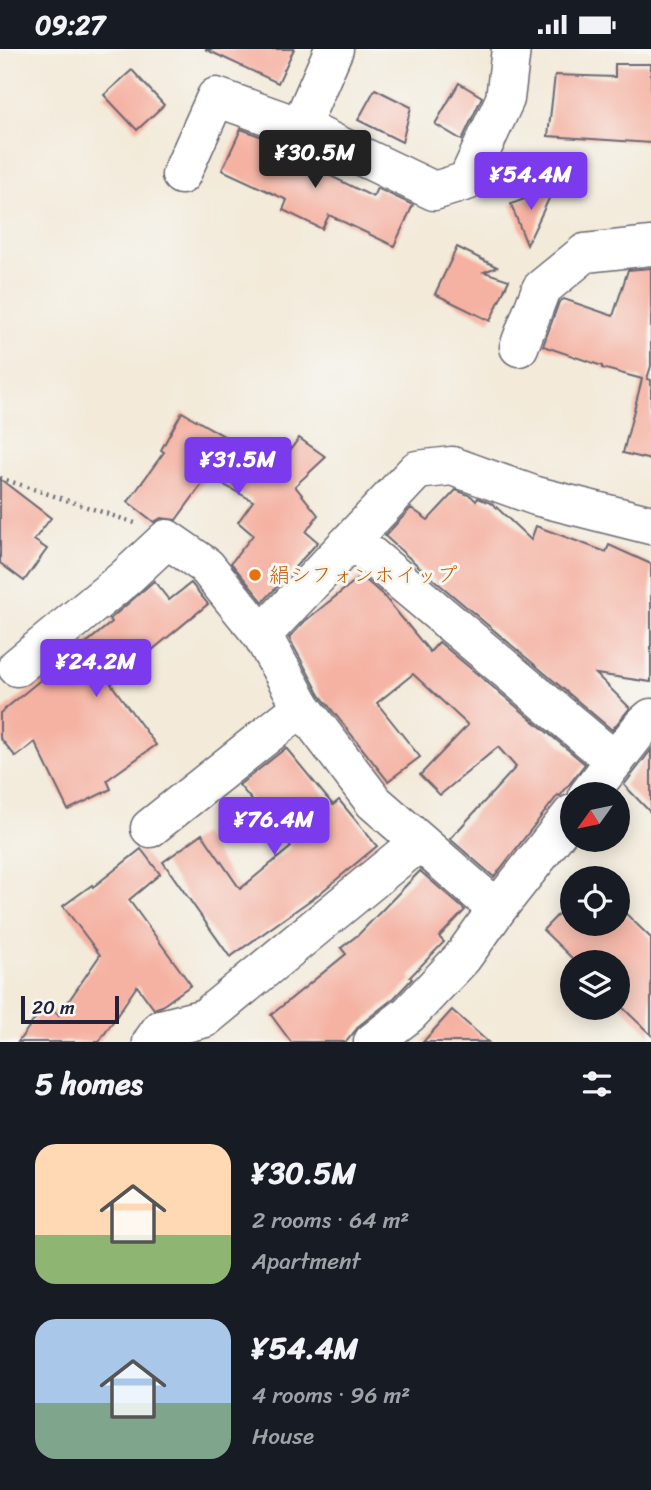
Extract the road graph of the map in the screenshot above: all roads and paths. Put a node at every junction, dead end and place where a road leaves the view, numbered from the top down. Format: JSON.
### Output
{"nodes":[{"id":1,"x":334,"y":49,"type":"edge"},
{"id":2,"x":511,"y":49,"type":"edge"},
{"id":3,"x":300,"y":127,"type":"junction"},
{"id":4,"x":181,"y":175,"type":"dead end"},
{"id":5,"x":651,"y":246,"type":"edge"},
{"id":6,"x":519,"y":347,"type":"dead end"},
{"id":7,"x":0,"y":478,"type":"edge"},
{"id":8,"x":651,"y":525,"type":"edge"},
{"id":9,"x":167,"y":539,"type":"junction"},
{"id":10,"x":352,"y":540,"type":"junction"},
{"id":11,"x":262,"y":635,"type":"junction"},
{"id":12,"x":17,"y":667,"type":"dead end"},
{"id":13,"x":302,"y":707,"type":"junction"},
{"id":14,"x":651,"y":718,"type":"edge"},
{"id":15,"x":615,"y":761,"type":"junction"},
{"id":16,"x":598,"y":782,"type":"edge"},
{"id":17,"x":150,"y":828,"type":"dead end"},
{"id":18,"x":560,"y":829,"type":"edge"},
{"id":19,"x":419,"y":842,"type":"junction"},
{"id":20,"x":497,"y":909,"type":"junction"},
{"id":21,"x":152,"y":1042,"type":"edge"},
{"id":22,"x":373,"y":1042,"type":"edge"}],
"edges":[{"from":1,"to":3,"type":"street"},
{"from":2,"to":3,"type":"street"},
{"from":3,"to":4,"type":"street"},
{"from":5,"to":6,"type":"street"},
{"from":7,"to":9,"type":"path"},
{"from":8,"to":10,"type":"street"},
{"from":9,"to":11,"type":"street"},
{"from":9,"to":12,"type":"street"},
{"from":10,"to":11,"type":"street"},
{"from":10,"to":15,"type":"street"},
{"from":11,"to":13,"type":"street"},
{"from":13,"to":17,"type":"street"},
{"from":13,"to":19,"type":"street"},
{"from":14,"to":15,"type":"street"},
{"from":15,"to":16,"type":"street"},
{"from":18,"to":20,"type":"street"},
{"from":19,"to":20,"type":"street"},
{"from":19,"to":21,"type":"street"},
{"from":20,"to":22,"type":"street"}]}
